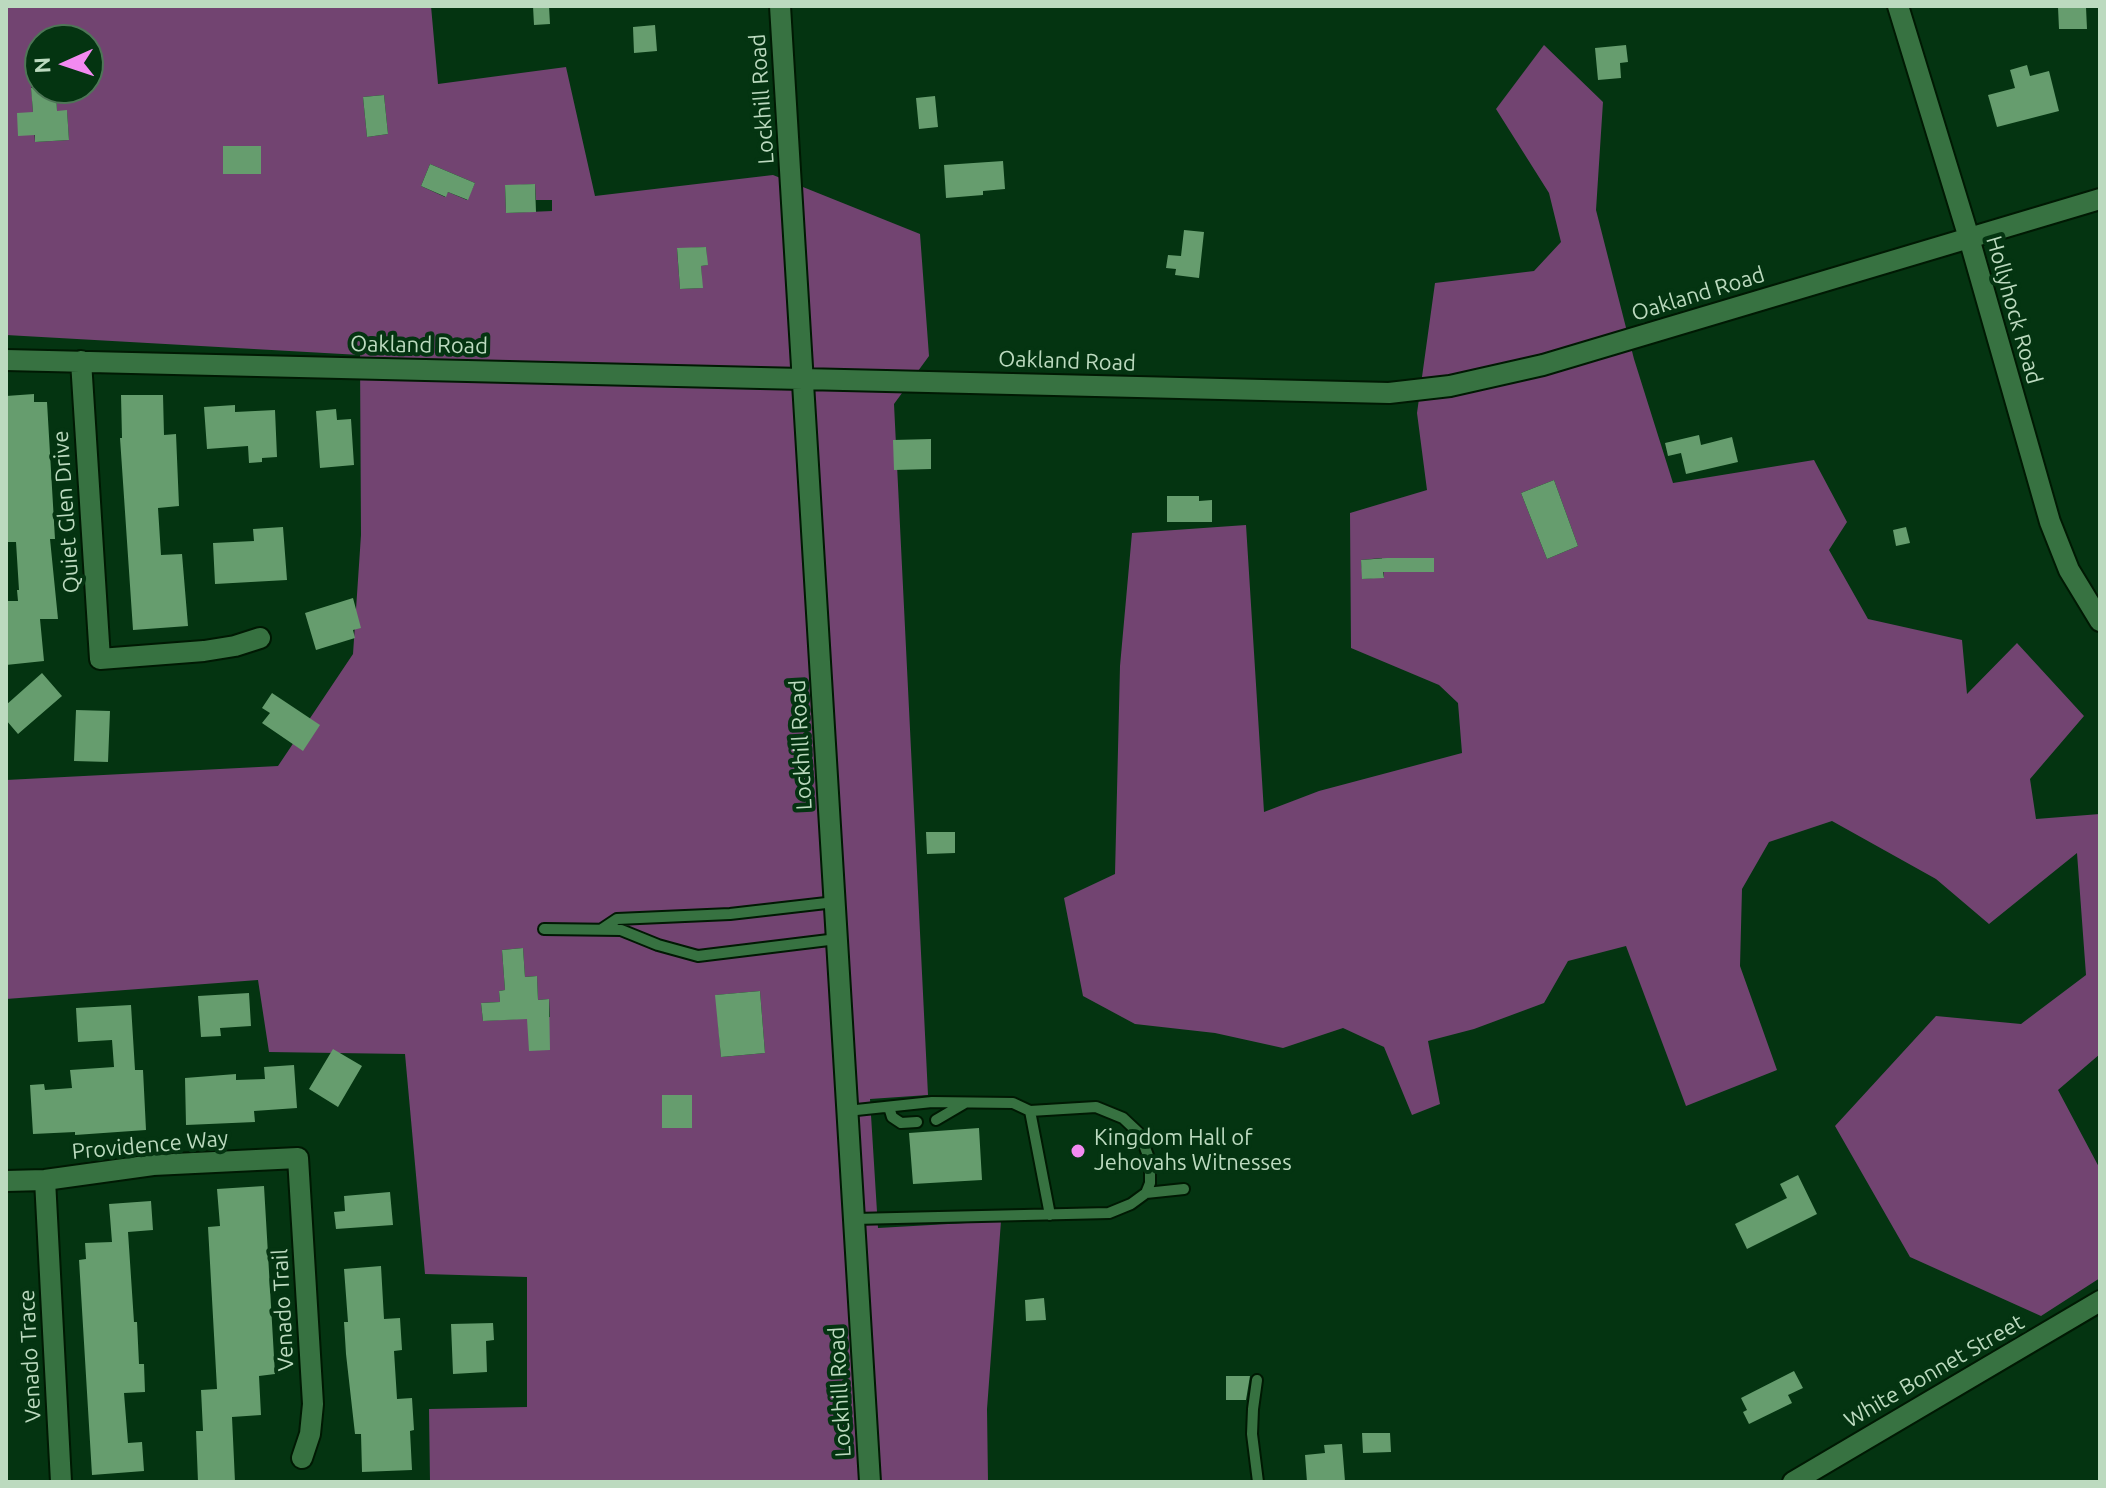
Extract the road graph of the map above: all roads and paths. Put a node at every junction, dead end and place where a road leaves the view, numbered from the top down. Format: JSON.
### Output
{"nodes":[{"id":1,"x":780,"y":6,"type":"edge"},
{"id":2,"x":1898,"y":6,"type":"edge"},
{"id":3,"x":2100,"y":199,"type":"edge"},
{"id":4,"x":1969,"y":238,"type":"junction"},
{"id":5,"x":6,"y":360,"type":"edge"},
{"id":6,"x":81,"y":361,"type":"junction"},
{"id":7,"x":803,"y":377,"type":"junction"},
{"id":8,"x":2100,"y":621,"type":"edge"},
{"id":9,"x":260,"y":638,"type":"dead end"},
{"id":10,"x":835,"y":902,"type":"junction"},
{"id":11,"x":544,"y":929,"type":"dead end"},
{"id":12,"x":602,"y":929,"type":"junction"},
{"id":13,"x":837,"y":939,"type":"junction"},
{"id":14,"x":965,"y":1103,"type":"junction"},
{"id":15,"x":889,"y":1107,"type":"junction"},
{"id":16,"x":847,"y":1111,"type":"junction"},
{"id":17,"x":1030,"y":1111,"type":"junction"},
{"id":18,"x":936,"y":1120,"type":"dead end"},
{"id":19,"x":917,"y":1122,"type":"dead end"},
{"id":20,"x":298,"y":1158,"type":"joint"},
{"id":21,"x":45,"y":1180,"type":"junction"},
{"id":22,"x":6,"y":1181,"type":"edge"},
{"id":23,"x":1184,"y":1189,"type":"dead end"},
{"id":24,"x":1146,"y":1193,"type":"junction"},
{"id":25,"x":1050,"y":1215,"type":"junction"},
{"id":26,"x":854,"y":1219,"type":"junction"},
{"id":27,"x":2100,"y":1301,"type":"edge"},
{"id":28,"x":1257,"y":1380,"type":"dead end"},
{"id":29,"x":302,"y":1458,"type":"dead end"},
{"id":30,"x":61,"y":1482,"type":"edge"},
{"id":31,"x":870,"y":1482,"type":"edge"},
{"id":32,"x":1258,"y":1482,"type":"edge"},
{"id":33,"x":1793,"y":1482,"type":"edge"}],
"edges":[{"from":1,"to":7,"type":"street","name":"Lockhill Road"},
{"from":2,"to":4,"type":"street","name":"Hollyhock Road"},
{"from":3,"to":4,"type":"street","name":"Oakland Road"},
{"from":4,"to":7,"type":"street","name":"Oakland Road"},
{"from":4,"to":8,"type":"street","name":"Hollyhock Road"},
{"from":5,"to":6,"type":"street","name":"Oakland Road"},
{"from":6,"to":7,"type":"street","name":"Oakland Road"},
{"from":6,"to":9,"type":"street","name":"Quiet Glen Drive"},
{"from":7,"to":10,"type":"street","name":"Lockhill Road"},
{"from":10,"to":12,"type":"lane"},
{"from":10,"to":13,"type":"street","name":"Lockhill Road"},
{"from":11,"to":12,"type":"lane"},
{"from":12,"to":13,"type":"lane"},
{"from":13,"to":16,"type":"street","name":"Lockhill Road"},
{"from":14,"to":15,"type":"lane"},
{"from":14,"to":17,"type":"lane"},
{"from":14,"to":18,"type":"lane"},
{"from":15,"to":16,"type":"lane"},
{"from":15,"to":19,"type":"lane"},
{"from":16,"to":26,"type":"street","name":"Lockhill Road"},
{"from":17,"to":24,"type":"lane"},
{"from":17,"to":25,"type":"lane"},
{"from":20,"to":21,"type":"street","name":"Providence Way"},
{"from":20,"to":29,"type":"street","name":"Venado Trail"},
{"from":21,"to":22,"type":"street","name":"Providence Way"},
{"from":21,"to":30,"type":"street","name":"Venado Trace"},
{"from":23,"to":24,"type":"lane"},
{"from":24,"to":25,"type":"lane"},
{"from":25,"to":26,"type":"lane"},
{"from":26,"to":31,"type":"street","name":"Lockhill Road"},
{"from":27,"to":33,"type":"street","name":"White Bonnet Street"},
{"from":28,"to":32,"type":"lane"}]}
